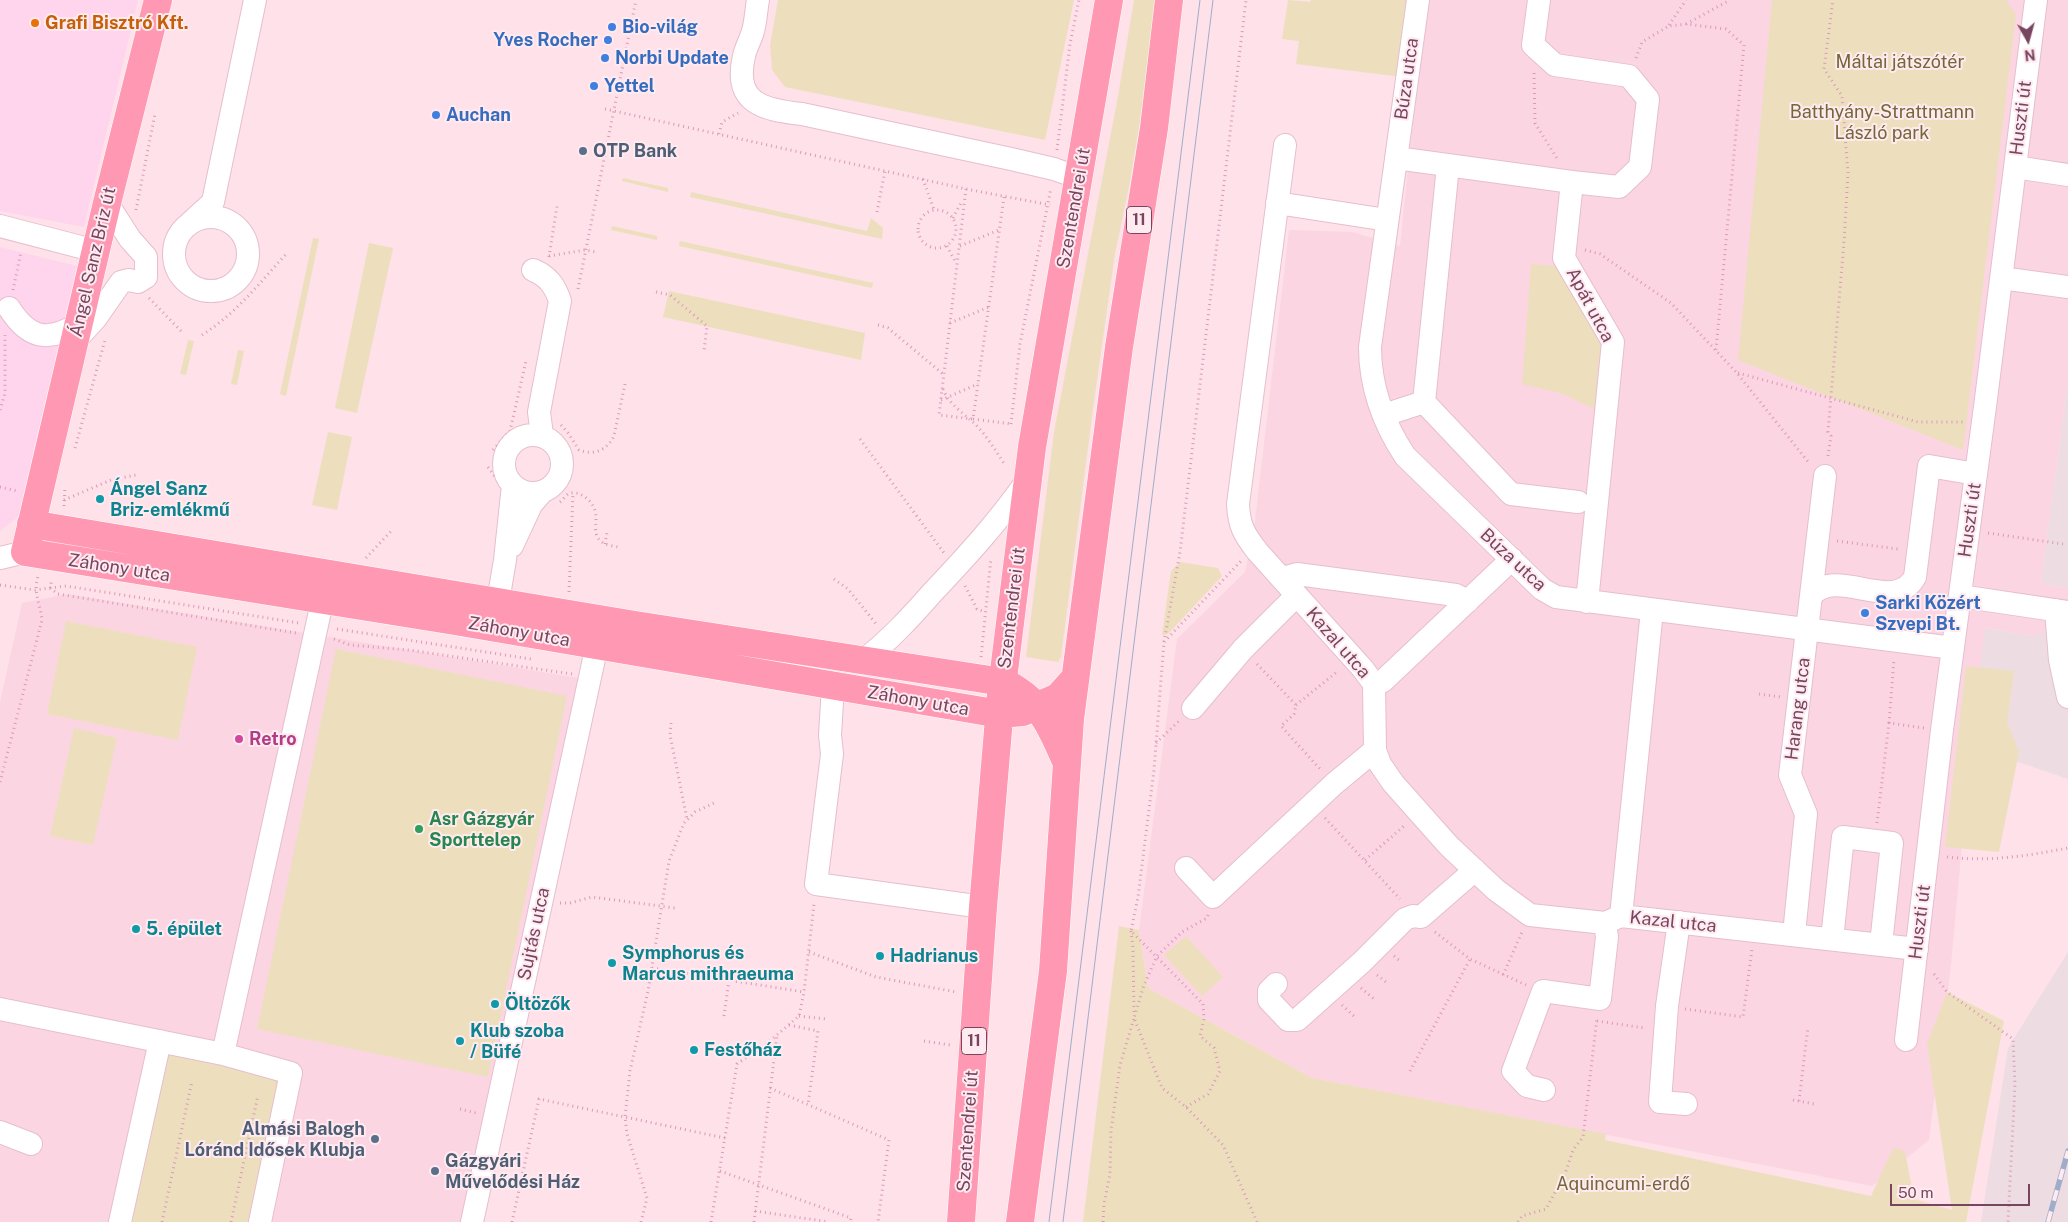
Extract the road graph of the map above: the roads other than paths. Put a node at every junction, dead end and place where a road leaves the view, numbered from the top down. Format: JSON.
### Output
{"nodes":[{"id":1,"x":158,"y":0,"type":"edge"},
{"id":2,"x":255,"y":0,"type":"edge"},
{"id":3,"x":758,"y":0,"type":"edge"},
{"id":4,"x":1109,"y":0,"type":"edge"},
{"id":5,"x":1169,"y":0,"type":"edge"},
{"id":6,"x":1418,"y":0,"type":"edge"},
{"id":7,"x":1539,"y":0,"type":"edge"},
{"id":8,"x":2036,"y":0,"type":"edge"},
{"id":9,"x":1285,"y":146,"type":"dead end"},
{"id":10,"x":1396,"y":158,"type":"junction"},
{"id":11,"x":1448,"y":166,"type":"junction"},
{"id":12,"x":2015,"y":167,"type":"junction"},
{"id":13,"x":2068,"y":175,"type":"edge"},
{"id":14,"x":1079,"y":178,"type":"junction"},
{"id":15,"x":218,"y":179,"type":"junction"},
{"id":16,"x":1572,"y":182,"type":"junction"},
{"id":17,"x":107,"y":203,"type":"junction"},
{"id":18,"x":1277,"y":203,"type":"junction"},
{"id":19,"x":1387,"y":220,"type":"junction"},
{"id":20,"x":190,"y":223,"type":"junction"},
{"id":21,"x":0,"y":226,"type":"edge"},
{"id":22,"x":242,"y":232,"type":"junction"},
{"id":23,"x":96,"y":251,"type":"junction"},
{"id":24,"x":541,"y":263,"type":"road end"},
{"id":25,"x":2001,"y":278,"type":"junction"},
{"id":26,"x":2068,"y":288,"type":"edge"},
{"id":27,"x":9,"y":308,"type":"dead end"},
{"id":28,"x":76,"y":333,"type":"junction"},
{"id":29,"x":1424,"y":402,"type":"junction"},
{"id":30,"x":1384,"y":415,"type":"junction"},
{"id":31,"x":549,"y":429,"type":"junction"},
{"id":32,"x":1976,"y":474,"type":"junction"},
{"id":33,"x":1825,"y":476,"type":"road end"},
{"id":34,"x":1028,"y":478,"type":"junction"},
{"id":35,"x":504,"y":482,"type":"junction"},
{"id":36,"x":548,"y":498,"type":"junction"},
{"id":37,"x":1578,"y":502,"type":"dead end"},
{"id":38,"x":31,"y":524,"type":"junction"},
{"id":39,"x":25,"y":555,"type":"edge"},
{"id":40,"x":1512,"y":559,"type":"junction"},
{"id":41,"x":505,"y":560,"type":"junction"},
{"id":42,"x":1289,"y":587,"type":"junction"},
{"id":43,"x":325,"y":588,"type":"junction"},
{"id":44,"x":1812,"y":595,"type":"junction"},
{"id":45,"x":1960,"y":596,"type":"junction"},
{"id":46,"x":1468,"y":601,"type":"junction"},
{"id":47,"x":498,"y":602,"type":"junction"},
{"id":48,"x":1587,"y":602,"type":"junction"},
{"id":49,"x":1652,"y":610,"type":"junction"},
{"id":50,"x":2062,"y":611,"type":"edge"},
{"id":51,"x":592,"y":618,"type":"junction"},
{"id":52,"x":455,"y":621,"type":"junction"},
{"id":53,"x":635,"y":625,"type":"junction"},
{"id":54,"x":1807,"y":630,"type":"junction"},
{"id":55,"x":544,"y":636,"type":"junction"},
{"id":56,"x":597,"y":645,"type":"junction"},
{"id":57,"x":1953,"y":648,"type":"junction"},
{"id":58,"x":2064,"y":661,"type":"edge"},
{"id":59,"x":861,"y":662,"type":"junction"},
{"id":60,"x":1075,"y":678,"type":"junction"},
{"id":61,"x":1003,"y":682,"type":"junction"},
{"id":62,"x":1374,"y":684,"type":"junction"},
{"id":63,"x":833,"y":686,"type":"junction"},
{"id":64,"x":2068,"y":697,"type":"edge"},
{"id":65,"x":1037,"y":706,"type":"junction"},
{"id":66,"x":1193,"y":708,"type":"road end"},
{"id":67,"x":1000,"y":714,"type":"junction"},
{"id":68,"x":1375,"y":750,"type":"junction"},
{"id":69,"x":1066,"y":761,"type":"junction"},
{"id":70,"x":1186,"y":868,"type":"dead end"},
{"id":71,"x":1475,"y":870,"type":"junction"},
{"id":72,"x":983,"y":906,"type":"junction"},
{"id":73,"x":1613,"y":920,"type":"junction"},
{"id":74,"x":1679,"y":922,"type":"junction"},
{"id":75,"x":1794,"y":934,"type":"junction"},
{"id":76,"x":1832,"y":938,"type":"junction"},
{"id":77,"x":1881,"y":944,"type":"junction"},
{"id":78,"x":1916,"y":948,"type":"junction"},
{"id":79,"x":1276,"y":984,"type":"dead end"},
{"id":80,"x":0,"y":1009,"type":"edge"},
{"id":81,"x":1906,"y":1040,"type":"dead end"},
{"id":82,"x":160,"y":1041,"type":"junction"},
{"id":83,"x":223,"y":1054,"type":"junction"},
{"id":84,"x":1544,"y":1090,"type":"dead end"},
{"id":85,"x":1686,"y":1104,"type":"dead end"},
{"id":86,"x":0,"y":1132,"type":"edge"},
{"id":87,"x":31,"y":1144,"type":"dead end"},
{"id":88,"x":120,"y":1222,"type":"edge"},
{"id":89,"x":260,"y":1222,"type":"edge"},
{"id":90,"x":472,"y":1222,"type":"edge"},
{"id":91,"x":961,"y":1222,"type":"edge"},
{"id":92,"x":1020,"y":1222,"type":"edge"}],
"edges":[{"from":1,"to":17,"type":"main road","name":"Ángel Sanz Briz út"},
{"from":2,"to":15,"type":"street"},
{"from":3,"to":14,"type":"street"},
{"from":4,"to":14,"type":"main road","name":"Szentendrei út","number":"11"},
{"from":5,"to":60,"type":"main road","number":"11"},
{"from":6,"to":10,"type":"street","name":"Búza utca"},
{"from":7,"to":16,"type":"street"},
{"from":8,"to":12,"type":"street","name":"Huszti út"},
{"from":9,"to":18,"type":"street","name":"Kazal utca"},
{"from":10,"to":11,"type":"street"},
{"from":10,"to":19,"type":"street","name":"Búza utca"},
{"from":11,"to":16,"type":"street"},
{"from":11,"to":29,"type":"street"},
{"from":12,"to":13,"type":"street"},
{"from":12,"to":25,"type":"street","name":"Huszti út"},
{"from":14,"to":34,"type":"main road","name":"Szentendrei út","number":"11"},
{"from":15,"to":20,"type":"street"},
{"from":15,"to":22,"type":"street"},
{"from":16,"to":48,"type":"street","name":"Apát utca"},
{"from":17,"to":23,"type":"main road","name":"Ángel Sanz Briz út"},
{"from":17,"to":28,"type":"street"},
{"from":18,"to":19,"type":"street"},
{"from":18,"to":42,"type":"street","name":"Kazal utca"},
{"from":19,"to":30,"type":"street","name":"Búza utca"},
{"from":20,"to":22,"type":"street"},
{"from":20,"to":22,"type":"street"},
{"from":21,"to":23,"type":"street"},
{"from":23,"to":28,"type":"main road","name":"Ángel Sanz Briz út"},
{"from":24,"to":31,"type":"street"},
{"from":25,"to":26,"type":"street"},
{"from":25,"to":32,"type":"street","name":"Huszti út"},
{"from":27,"to":28,"type":"street"},
{"from":28,"to":38,"type":"main road","name":"Ángel Sanz Briz út"},
{"from":29,"to":30,"type":"street"},
{"from":29,"to":37,"type":"street"},
{"from":30,"to":40,"type":"street","name":"Búza utca"},
{"from":31,"to":35,"type":"street"},
{"from":31,"to":36,"type":"street"},
{"from":32,"to":44,"type":"street"},
{"from":32,"to":45,"type":"street","name":"Huszti út"},
{"from":33,"to":44,"type":"street","name":"Harang utca"},
{"from":34,"to":59,"type":"street","name":"Záhony utca"},
{"from":34,"to":61,"type":"main road","name":"Szentendrei út","number":"11"},
{"from":35,"to":36,"type":"street"},
{"from":35,"to":41,"type":"street"},
{"from":36,"to":41,"type":"street"},
{"from":38,"to":39,"type":"main road","name":"Ángel Sanz Briz út"},
{"from":38,"to":43,"type":"main road","name":"Záhony utca"},
{"from":39,"to":43,"type":"main road","name":"Záhony utca"},
{"from":40,"to":46,"type":"street"},
{"from":40,"to":48,"type":"street","name":"Búza utca"},
{"from":41,"to":47,"type":"street"},
{"from":42,"to":46,"type":"street"},
{"from":42,"to":62,"type":"street","name":"Kazal utca"},
{"from":42,"to":66,"type":"street"},
{"from":43,"to":47,"type":"main road","name":"Záhony utca"},
{"from":43,"to":52,"type":"main road","name":"Záhony utca"},
{"from":43,"to":83,"type":"street"},
{"from":44,"to":54,"type":"street","name":"Harang utca"},
{"from":45,"to":50,"type":"street"},
{"from":45,"to":57,"type":"street","name":"Huszti út"},
{"from":46,"to":62,"type":"street"},
{"from":47,"to":51,"type":"main road","name":"Záhony utca"},
{"from":47,"to":52,"type":"street"},
{"from":47,"to":55,"type":"street"},
{"from":48,"to":49,"type":"street","name":"Búza utca"},
{"from":49,"to":54,"type":"street","name":"Búza utca"},
{"from":49,"to":73,"type":"street"},
{"from":50,"to":58,"type":"street"},
{"from":51,"to":53,"type":"main road","name":"Záhony utca"},
{"from":51,"to":56,"type":"street","name":"Sujtás utca"},
{"from":52,"to":55,"type":"main road","name":"Záhony utca"},
{"from":53,"to":56,"type":"street"},
{"from":53,"to":59,"type":"main road","name":"Záhony utca"},
{"from":54,"to":57,"type":"street","name":"Búza utca"},
{"from":54,"to":75,"type":"street","name":"Harang utca"},
{"from":55,"to":56,"type":"main road","name":"Záhony utca"},
{"from":56,"to":63,"type":"main road","name":"Záhony utca"},
{"from":56,"to":90,"type":"street","name":"Sujtás utca"},
{"from":57,"to":78,"type":"street","name":"Huszti út"},
{"from":58,"to":64,"type":"street"},
{"from":59,"to":61,"type":"main road","name":"Záhony utca"},
{"from":60,"to":65,"type":"main road","name":"Záhony utca"},
{"from":60,"to":69,"type":"main road","number":"11"},
{"from":61,"to":65,"type":"main road","name":"Záhony utca"},
{"from":61,"to":67,"type":"main road","name":"Szentendrei út","number":"11"},
{"from":62,"to":68,"type":"street","name":"Kazal utca"},
{"from":63,"to":67,"type":"main road","name":"Záhony utca"},
{"from":63,"to":72,"type":"street"},
{"from":65,"to":67,"type":"main road","name":"Záhony utca"},
{"from":65,"to":69,"type":"main road","name":"Záhony utca"},
{"from":67,"to":72,"type":"main road","name":"Szentendrei út","number":"11"},
{"from":68,"to":70,"type":"street"},
{"from":68,"to":71,"type":"street","name":"Kazal utca"},
{"from":69,"to":92,"type":"main road","number":"11"},
{"from":71,"to":73,"type":"street","name":"Kazal utca"},
{"from":71,"to":79,"type":"street"},
{"from":72,"to":91,"type":"main road","name":"Szentendrei út","number":"11"},
{"from":73,"to":74,"type":"street","name":"Kazal utca"},
{"from":73,"to":84,"type":"street"},
{"from":74,"to":75,"type":"street","name":"Kazal utca"},
{"from":74,"to":85,"type":"street"},
{"from":75,"to":76,"type":"street","name":"Kazal utca"},
{"from":76,"to":77,"type":"street","name":"Kazal utca"},
{"from":76,"to":77,"type":"street"},
{"from":77,"to":78,"type":"street","name":"Kazal utca"},
{"from":78,"to":81,"type":"street","name":"Huszti út"},
{"from":80,"to":82,"type":"street"},
{"from":82,"to":83,"type":"street"},
{"from":82,"to":88,"type":"street"},
{"from":83,"to":89,"type":"street"},
{"from":86,"to":87,"type":"street"}]}
